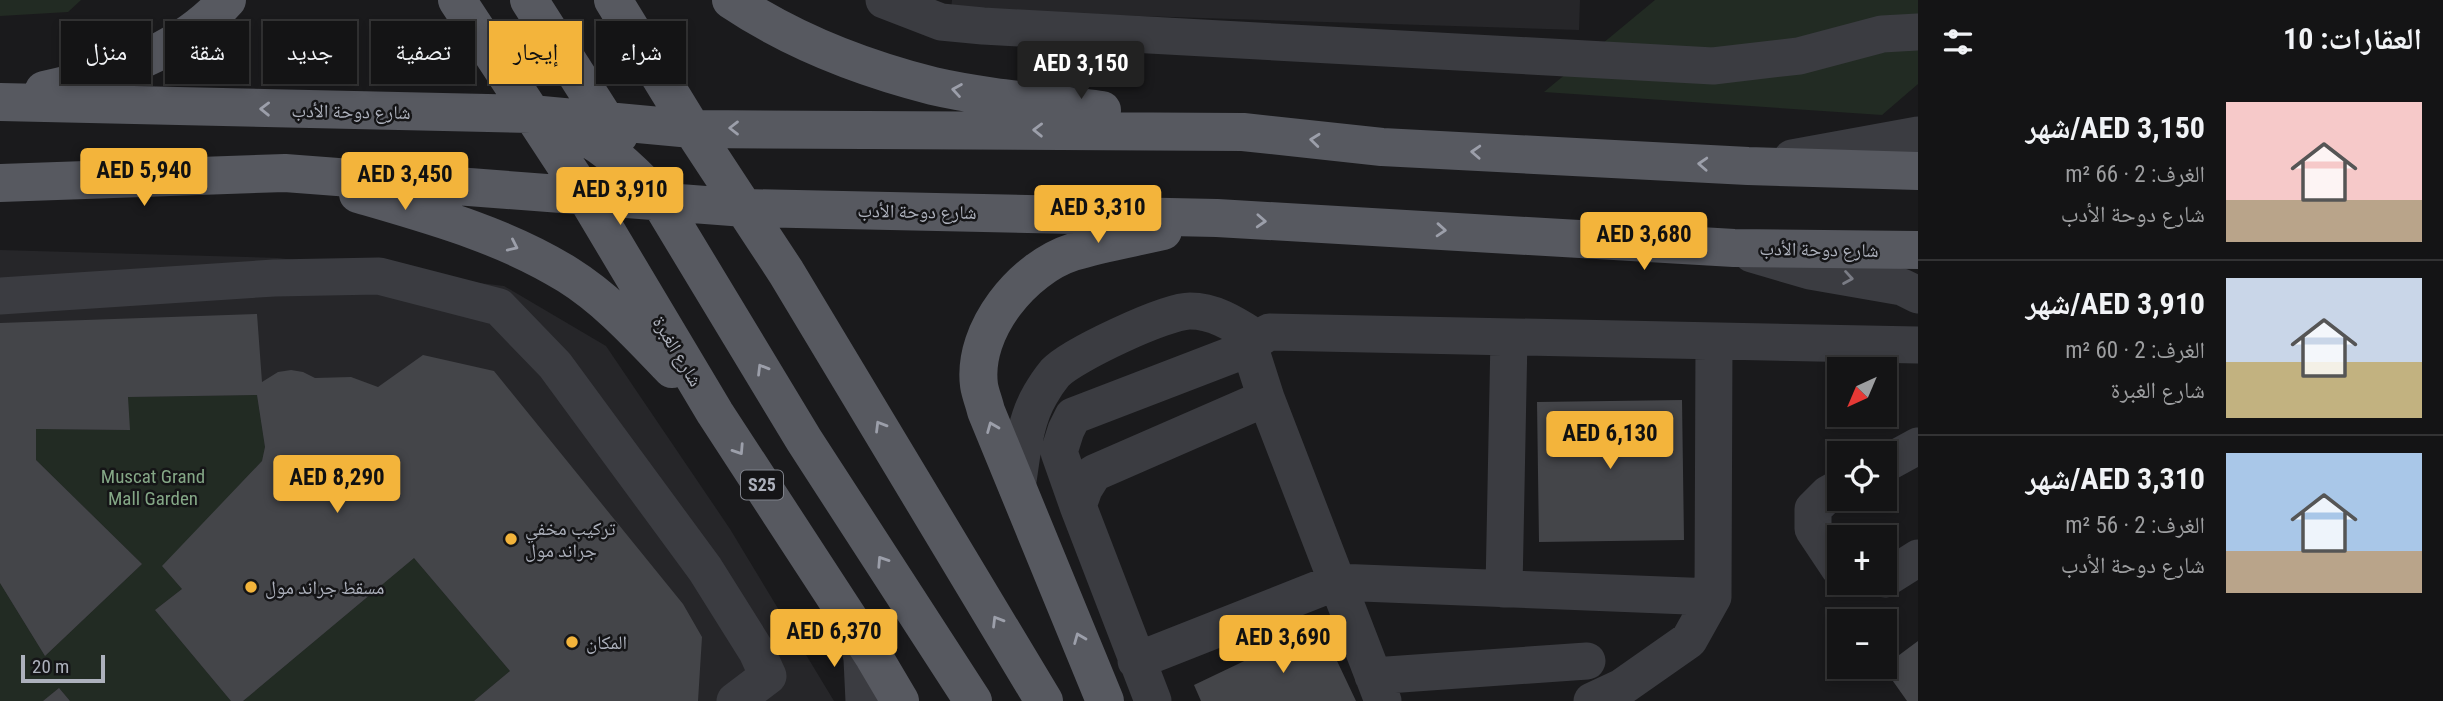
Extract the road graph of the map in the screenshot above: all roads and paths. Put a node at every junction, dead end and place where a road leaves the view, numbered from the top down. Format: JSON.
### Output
{"nodes":[{"id":1,"x":227,"y":0,"type":"edge"},
{"id":2,"x":457,"y":0,"type":"edge"},
{"id":3,"x":529,"y":0,"type":"edge"},
{"id":4,"x":613,"y":0,"type":"edge"},
{"id":5,"x":731,"y":0,"type":"edge"},
{"id":6,"x":884,"y":0,"type":"edge"},
{"id":7,"x":1918,"y":32,"type":"edge"},
{"id":8,"x":0,"y":101,"type":"edge"},
{"id":9,"x":531,"y":114,"type":"junction"},
{"id":10,"x":606,"y":121,"type":"junction"},
{"id":11,"x":692,"y":128,"type":"junction"},
{"id":12,"x":1243,"y":132,"type":"junction"},
{"id":13,"x":1918,"y":135,"type":"edge"},
{"id":14,"x":1748,"y":166,"type":"junction"},
{"id":15,"x":1918,"y":171,"type":"edge"},
{"id":16,"x":285,"y":173,"type":"junction"},
{"id":17,"x":0,"y":183,"type":"edge"},
{"id":18,"x":585,"y":195,"type":"junction"},
{"id":19,"x":659,"y":200,"type":"junction"},
{"id":20,"x":746,"y":208,"type":"junction"},
{"id":21,"x":1217,"y":218,"type":"junction"},
{"id":22,"x":682,"y":237,"type":"junction"},
{"id":23,"x":1734,"y":248,"type":"junction"},
{"id":24,"x":1918,"y":250,"type":"edge"},
{"id":25,"x":628,"y":267,"type":"junction"},
{"id":26,"x":1918,"y":295,"type":"edge"},
{"id":27,"x":0,"y":296,"type":"edge"},
{"id":28,"x":1509,"y":337,"type":"junction"},
{"id":29,"x":1714,"y":341,"type":"junction"},
{"id":30,"x":1254,"y":344,"type":"junction"},
{"id":31,"x":1918,"y":345,"type":"edge"},
{"id":32,"x":1266,"y":398,"type":"junction"},
{"id":33,"x":715,"y":413,"type":"junction"},
{"id":34,"x":1918,"y":446,"type":"edge"},
{"id":35,"x":1897,"y":457,"type":"edge"},
{"id":36,"x":1017,"y":487,"type":"junction"},
{"id":37,"x":1827,"y":495,"type":"edge"},
{"id":38,"x":1078,"y":506,"type":"junction"},
{"id":39,"x":1827,"y":550,"type":"edge"},
{"id":40,"x":1918,"y":558,"type":"edge"},
{"id":41,"x":1897,"y":571,"type":"edge"},
{"id":42,"x":1336,"y":582,"type":"junction"},
{"id":43,"x":1504,"y":589,"type":"junction"},
{"id":44,"x":1713,"y":597,"type":"junction"},
{"id":45,"x":857,"y":632,"type":"junction"},
{"id":46,"x":1136,"y":661,"type":"junction"},
{"id":47,"x":1587,"y":661,"type":"dead end"},
{"id":48,"x":774,"y":688,"type":"edge"},
{"id":49,"x":1378,"y":689,"type":"edge"},
{"id":50,"x":735,"y":701,"type":"edge"},
{"id":51,"x":864,"y":701,"type":"edge"},
{"id":52,"x":900,"y":701,"type":"edge"},
{"id":53,"x":973,"y":701,"type":"edge"},
{"id":54,"x":1044,"y":701,"type":"edge"},
{"id":55,"x":1105,"y":701,"type":"edge"},
{"id":56,"x":1153,"y":701,"type":"edge"},
{"id":57,"x":1592,"y":701,"type":"edge"}],
"edges":[{"from":1,"to":8,"type":"main road"},
{"from":2,"to":9,"type":"main road","name":"شارع الغبرة","number":"S25"},
{"from":3,"to":10,"type":"main road"},
{"from":4,"to":11,"type":"main road"},
{"from":12,"to":5,"type":"main road","one_way":true},
{"from":6,"to":7,"type":"street"},
{"from":9,"to":8,"type":"main road","name":"شارع دوحة الأدب","one_way":true},
{"from":9,"to":10,"type":"main road","name":"شارع دوحة الأدب"},
{"from":9,"to":18,"type":"main road","name":"شارع الغبرة","number":"S25"},
{"from":9,"to":19,"type":"main road"},
{"from":10,"to":11,"type":"main road","name":"شارع دوحة الأدب"},
{"from":10,"to":20,"type":"main road"},
{"from":12,"to":11,"type":"main road","name":"شارع دوحة الأدب","one_way":true},
{"from":11,"to":20,"type":"main road"},
{"from":14,"to":12,"type":"main road","name":"شارع دوحة الأدب","one_way":true},
{"from":13,"to":14,"type":"street"},
{"from":14,"to":15,"type":"main road","name":"شارع دوحة الأدب"},
{"from":16,"to":17,"type":"main road","name":"شارع دوحة الأدب"},
{"from":16,"to":18,"type":"main road","name":"شارع دوحة الأدب"},
{"from":16,"to":33,"type":"main road","one_way":true},
{"from":18,"to":19,"type":"main road","name":"شارع دوحة الأدب"},
{"from":18,"to":25,"type":"main road","name":"شارع الغبرة","number":"S25"},
{"from":19,"to":20,"type":"main road","name":"شارع دوحة الأدب"},
{"from":19,"to":22,"type":"main road"},
{"from":20,"to":21,"type":"main road","name":"شارع دوحة الأدب"},
{"from":54,"to":20,"type":"main road","one_way":true},
{"from":21,"to":23,"type":"main road","name":"شارع دوحة الأدب","one_way":true},
{"from":36,"to":21,"type":"main road","one_way":true},
{"from":22,"to":25,"type":"main road"},
{"from":53,"to":22,"type":"main road","one_way":true},
{"from":23,"to":24,"type":"main road","name":"شارع دوحة الأدب"},
{"from":23,"to":26,"type":"street","one_way":true},
{"from":25,"to":33,"type":"main road","name":"شارع الغبرة","number":"S25"},
{"from":27,"to":48,"type":"street"},
{"from":28,"to":29,"type":"street"},
{"from":28,"to":30,"type":"street"},
{"from":28,"to":43,"type":"street"},
{"from":29,"to":31,"type":"street"},
{"from":29,"to":44,"type":"street"},
{"from":30,"to":32,"type":"street"},
{"from":30,"to":36,"type":"street"},
{"from":30,"to":38,"type":"street"},
{"from":32,"to":38,"type":"street"},
{"from":32,"to":42,"type":"street"},
{"from":33,"to":45,"type":"main road","name":"شارع الغبرة","number":"S25","one_way":true},
{"from":34,"to":35,"type":"street"},
{"from":55,"to":36,"type":"main road","one_way":true},
{"from":37,"to":39,"type":"street"},
{"from":38,"to":46,"type":"street"},
{"from":40,"to":41,"type":"street"},
{"from":42,"to":43,"type":"street"},
{"from":42,"to":46,"type":"street"},
{"from":42,"to":49,"type":"street"},
{"from":43,"to":44,"type":"street"},
{"from":44,"to":57,"type":"street"},
{"from":45,"to":51,"type":"street"},
{"from":45,"to":52,"type":"main road","name":"شارع الغبرة","number":"S25"},
{"from":46,"to":56,"type":"street"},
{"from":47,"to":49,"type":"street"},
{"from":48,"to":50,"type":"street"}]}
